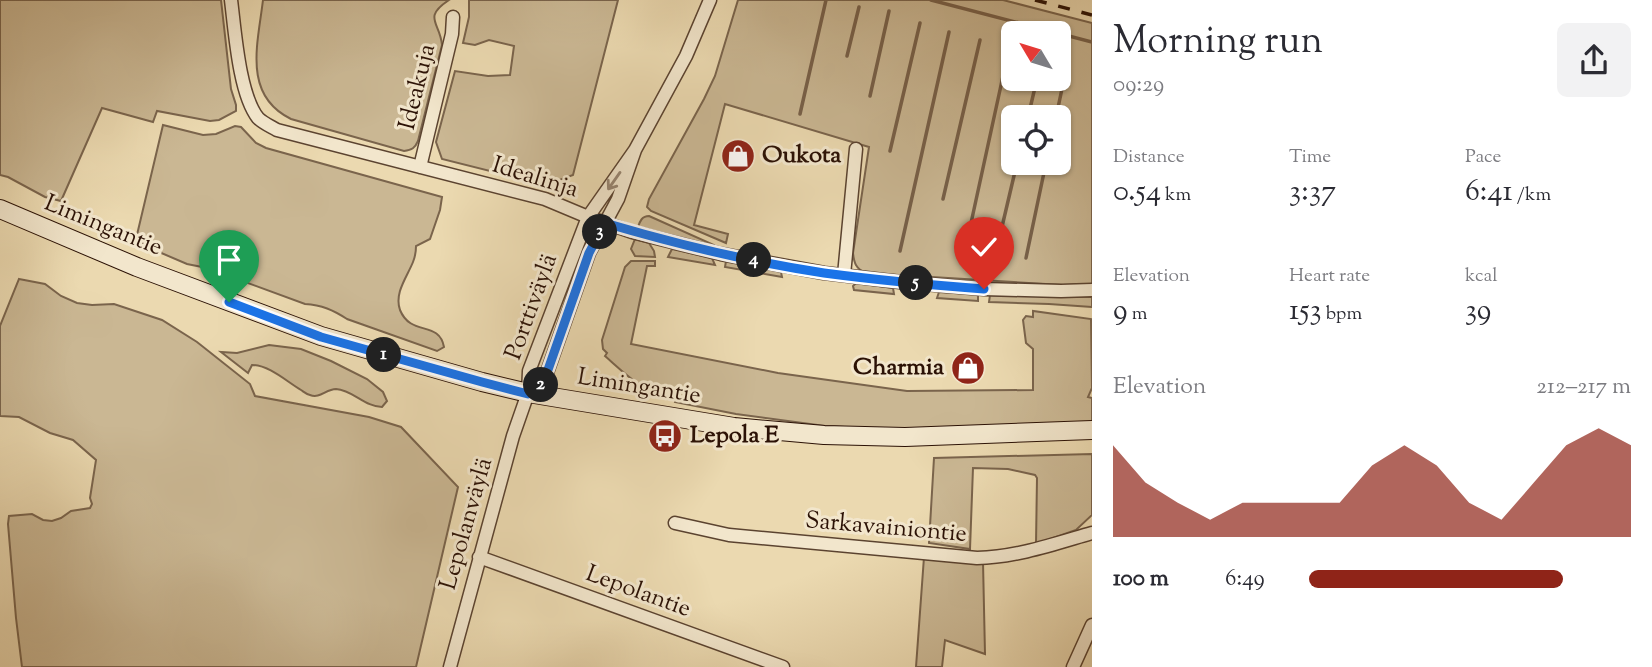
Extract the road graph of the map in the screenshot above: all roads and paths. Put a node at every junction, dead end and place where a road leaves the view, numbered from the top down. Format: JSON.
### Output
{"nodes":[{"id":1,"x":231,"y":0,"type":"edge"},
{"id":2,"x":710,"y":0,"type":"edge"},
{"id":3,"x":453,"y":17,"type":"dead end"},
{"id":4,"x":856,"y":149,"type":"dead end"},
{"id":5,"x":635,"y":150,"type":"junction"},
{"id":6,"x":420,"y":167,"type":"junction"},
{"id":7,"x":0,"y":209,"type":"edge"},
{"id":8,"x":589,"y":217,"type":"junction"},
{"id":9,"x":605,"y":223,"type":"junction"},
{"id":10,"x":844,"y":275,"type":"junction"},
{"id":11,"x":1092,"y":290,"type":"edge"},
{"id":12,"x":528,"y":394,"type":"junction"},
{"id":13,"x":1092,"y":430,"type":"edge"},
{"id":14,"x":675,"y":523,"type":"dead end"},
{"id":15,"x":1092,"y":533,"type":"edge"},
{"id":16,"x":1092,"y":539,"type":"edge"},
{"id":17,"x":479,"y":557,"type":"junction"},
{"id":18,"x":1092,"y":625,"type":"edge"},
{"id":19,"x":450,"y":667,"type":"edge"},
{"id":20,"x":783,"y":667,"type":"edge"},
{"id":21,"x":1073,"y":667,"type":"edge"}],
"edges":[{"from":1,"to":6,"type":"street","name":"Idealinja"},
{"from":2,"to":5,"type":"street","name":"Porttiväylä"},
{"from":3,"to":6,"type":"street","name":"Ideakuja"},
{"from":4,"to":10,"type":"street"},
{"from":5,"to":8,"type":"street","name":"Porttiväylä","one_way":true},
{"from":5,"to":9,"type":"street","name":"Porttiväylä"},
{"from":6,"to":8,"type":"street","name":"Idealinja"},
{"from":7,"to":12,"type":"main road","name":"Limingantie"},
{"from":8,"to":9,"type":"street","name":"Idealinja"},
{"from":8,"to":12,"type":"street","name":"Porttiväylä"},
{"from":9,"to":10,"type":"street","name":"Idealinja"},
{"from":9,"to":12,"type":"street","name":"Porttiväylä"},
{"from":10,"to":11,"type":"street","name":"Idealinja"},
{"from":12,"to":13,"type":"main road","name":"Limingantie"},
{"from":12,"to":17,"type":"street","name":"Lepolanväylä"},
{"from":14,"to":15,"type":"street","name":"Sarkavainiontie"},
{"from":15,"to":16,"type":"street"},
{"from":17,"to":19,"type":"street","name":"Lepolanväylä"},
{"from":17,"to":20,"type":"street","name":"Lepolantie"},
{"from":18,"to":21,"type":"street"}]}
